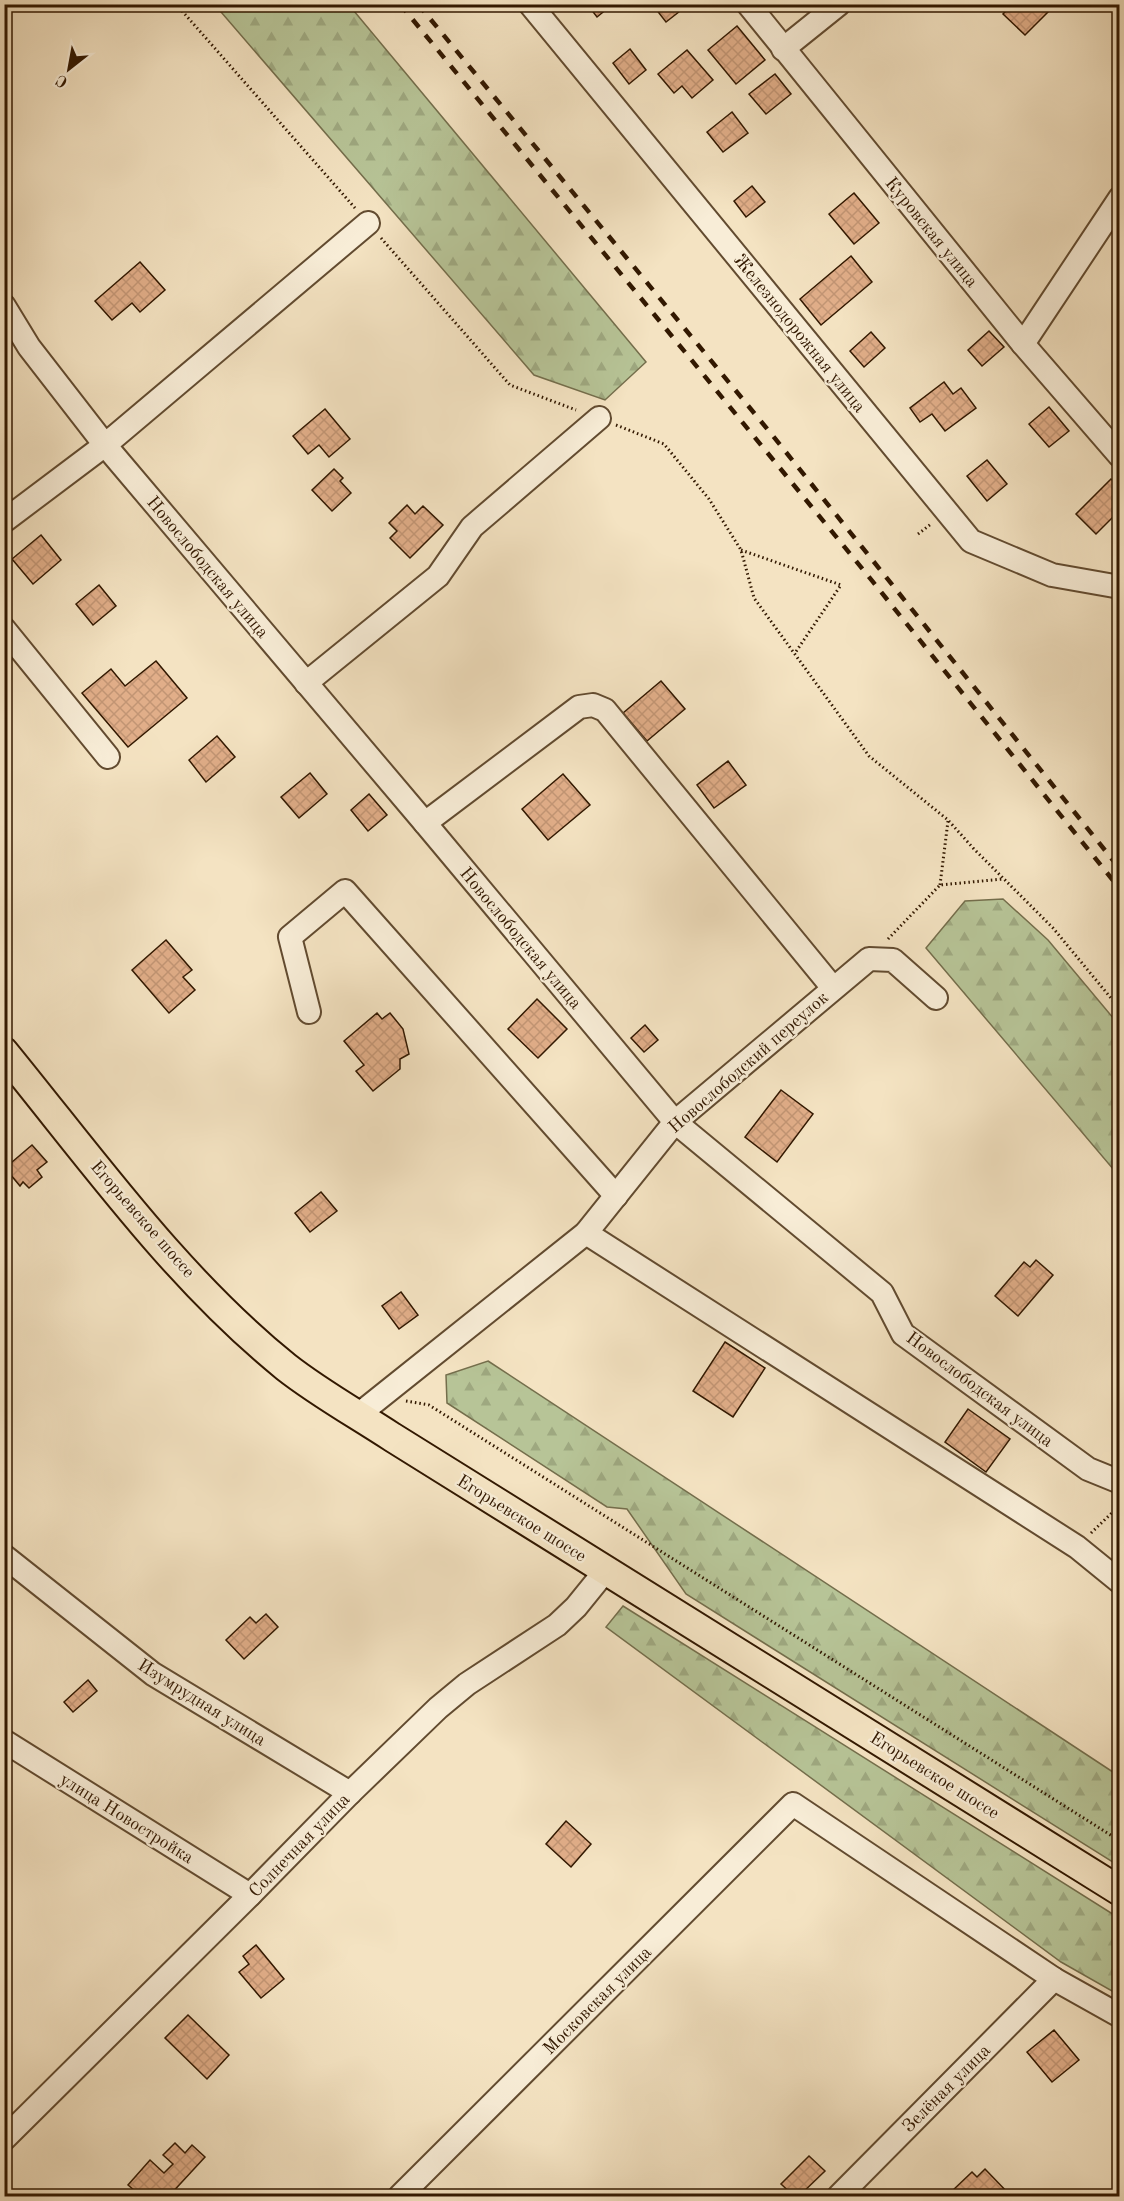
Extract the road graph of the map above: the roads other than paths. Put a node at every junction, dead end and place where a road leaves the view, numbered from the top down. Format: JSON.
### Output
{"nodes":[{"id":1,"x":530,"y":4,"type":"edge"},
{"id":2,"x":748,"y":4,"type":"edge"},
{"id":3,"x":839,"y":4,"type":"edge"},
{"id":4,"x":783,"y":49,"type":"junction"},
{"id":5,"x":1119,"y":198,"type":"edge"},
{"id":6,"x":368,"y":224,"type":"dead end"},
{"id":7,"x":4,"y":306,"type":"edge"},
{"id":8,"x":1023,"y":344,"type":"junction"},
{"id":9,"x":599,"y":418,"type":"road end"},
{"id":10,"x":105,"y":446,"type":"junction"},
{"id":11,"x":1119,"y":456,"type":"edge"},
{"id":12,"x":4,"y":521,"type":"edge"},
{"id":13,"x":1119,"y":587,"type":"edge"},
{"id":14,"x":4,"y":629,"type":"edge"},
{"id":15,"x":306,"y":683,"type":"junction"},
{"id":16,"x":108,"y":757,"type":"dead end"},
{"id":17,"x":425,"y":823,"type":"junction"},
{"id":18,"x":833,"y":988,"type":"junction"},
{"id":19,"x":936,"y":998,"type":"dead end"},
{"id":20,"x":309,"y":1012,"type":"dead end"},
{"id":21,"x":4,"y":1052,"type":"edge"},
{"id":22,"x":675,"y":1122,"type":"junction"},
{"id":23,"x":616,"y":1196,"type":"junction"},
{"id":24,"x":586,"y":1233,"type":"junction"},
{"id":25,"x":358,"y":1415,"type":"junction"},
{"id":26,"x":1119,"y":1482,"type":"edge"},
{"id":27,"x":4,"y":1556,"type":"edge"},
{"id":28,"x":606,"y":1569,"type":"junction"},
{"id":29,"x":1119,"y":1582,"type":"edge"},
{"id":30,"x":4,"y":1742,"type":"edge"},
{"id":31,"x":350,"y":1792,"type":"junction"},
{"id":32,"x":1119,"y":1891,"type":"edge"},
{"id":33,"x":250,"y":1894,"type":"junction"},
{"id":34,"x":1054,"y":1978,"type":"junction"},
{"id":35,"x":1119,"y":2016,"type":"edge"},
{"id":36,"x":4,"y":2139,"type":"edge"},
{"id":37,"x":400,"y":2196,"type":"edge"},
{"id":38,"x":839,"y":2196,"type":"edge"}],
"edges":[{"from":1,"to":13,"type":"street","name":"Железнодорожная улица"},
{"from":2,"to":4,"type":"street","name":"Куровская улица"},
{"from":3,"to":4,"type":"street"},
{"from":4,"to":8,"type":"street","name":"Куровская улица"},
{"from":5,"to":8,"type":"street"},
{"from":6,"to":10,"type":"street"},
{"from":7,"to":10,"type":"street","name":"Новослободская улица"},
{"from":8,"to":11,"type":"street","name":"Куровская улица"},
{"from":9,"to":15,"type":"street"},
{"from":10,"to":12,"type":"street"},
{"from":10,"to":15,"type":"street","name":"Новослободская улица"},
{"from":14,"to":16,"type":"street"},
{"from":15,"to":17,"type":"street","name":"Новослободская улица"},
{"from":17,"to":18,"type":"street"},
{"from":17,"to":22,"type":"street","name":"Новослободская улица"},
{"from":18,"to":19,"type":"street","name":"Новослободский переулок"},
{"from":18,"to":22,"type":"street","name":"Новослободский переулок"},
{"from":20,"to":23,"type":"street"},
{"from":21,"to":25,"type":"main road","name":"Егорьевское шоссе"},
{"from":22,"to":23,"type":"street","name":"Новослободский переулок"},
{"from":22,"to":26,"type":"street","name":"Новослободская улица"},
{"from":23,"to":24,"type":"street","name":"Новослободский переулок"},
{"from":24,"to":25,"type":"street","name":"Новослободский переулок"},
{"from":24,"to":29,"type":"street"},
{"from":25,"to":28,"type":"main road","name":"Егорьевское шоссе"},
{"from":27,"to":31,"type":"street","name":"Изумрудная улица"},
{"from":28,"to":31,"type":"street","name":"Солнечная улица"},
{"from":28,"to":32,"type":"main road","name":"Егорьевское шоссе"},
{"from":30,"to":33,"type":"street","name":"улица Новостройка"},
{"from":31,"to":33,"type":"street","name":"Солнечная улица"},
{"from":33,"to":36,"type":"street","name":"Солнечная улица"},
{"from":34,"to":35,"type":"street"},
{"from":34,"to":37,"type":"street","name":"Московская улица"},
{"from":34,"to":38,"type":"street","name":"Зелёная улица"}]}
